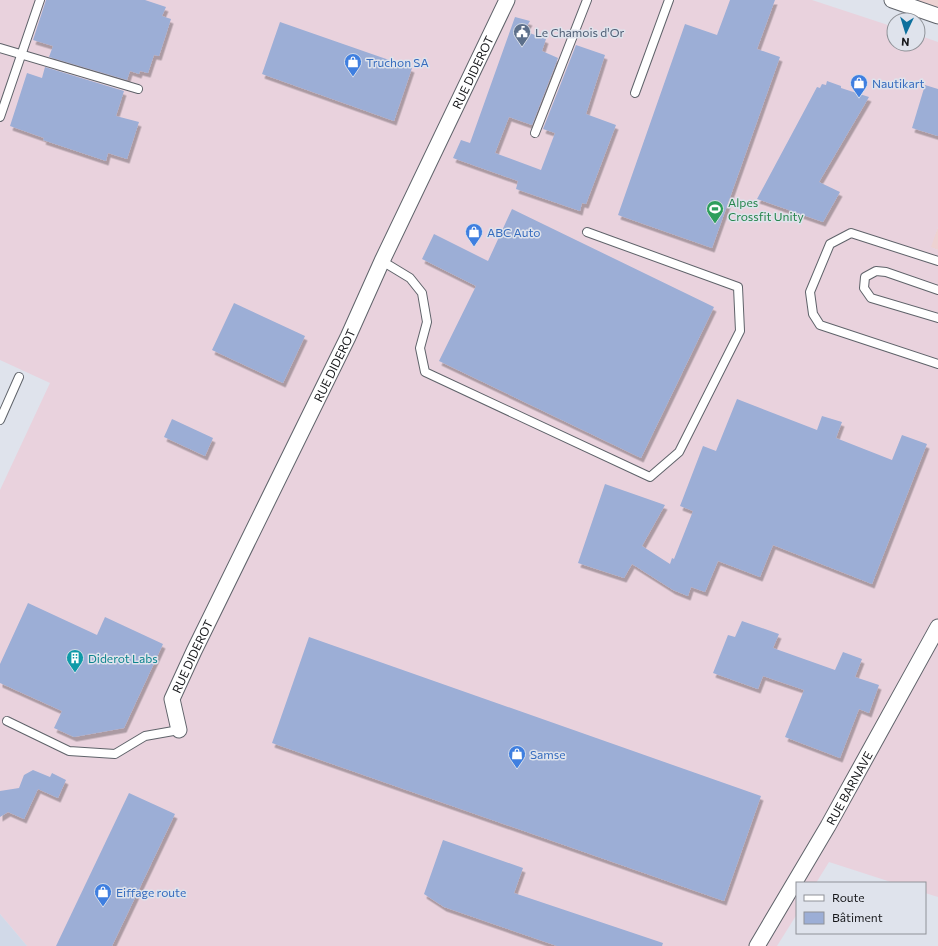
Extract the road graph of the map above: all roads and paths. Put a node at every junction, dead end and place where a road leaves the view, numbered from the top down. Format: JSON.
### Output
{"nodes":[{"id":1,"x":40,"y":0,"type":"edge"},
{"id":2,"x":507,"y":0,"type":"edge"},
{"id":3,"x":587,"y":0,"type":"edge"},
{"id":4,"x":669,"y":0,"type":"edge"},
{"id":5,"x":892,"y":0,"type":"edge"},
{"id":6,"x":938,"y":16,"type":"edge"},
{"id":7,"x":0,"y":48,"type":"edge"},
{"id":8,"x":22,"y":56,"type":"junction"},
{"id":9,"x":138,"y":89,"type":"dead end"},
{"id":10,"x":635,"y":93,"type":"dead end"},
{"id":11,"x":0,"y":117,"type":"edge"},
{"id":12,"x":535,"y":133,"type":"dead end"},
{"id":13,"x":587,"y":232,"type":"dead end"},
{"id":14,"x":382,"y":261,"type":"junction"},
{"id":15,"x":938,"y":261,"type":"edge"},
{"id":16,"x":938,"y":290,"type":"edge"},
{"id":17,"x":938,"y":318,"type":"edge"},
{"id":18,"x":938,"y":364,"type":"edge"},
{"id":19,"x":20,"y":377,"type":"dead end"},
{"id":20,"x":3,"y":407,"type":"edge"},
{"id":21,"x":0,"y":420,"type":"edge"},
{"id":22,"x":938,"y":627,"type":"edge"},
{"id":23,"x":7,"y":721,"type":"dead end"},
{"id":24,"x":180,"y":730,"type":"joint"},
{"id":25,"x":757,"y":946,"type":"edge"}],
"edges":[{"from":1,"to":8,"type":"lane"},
{"from":2,"to":14,"type":"street","name":"RUE DIDEROT"},
{"from":3,"to":12,"type":"lane"},
{"from":4,"to":10,"type":"lane"},
{"from":5,"to":6,"type":"street"},
{"from":7,"to":8,"type":"lane"},
{"from":8,"to":9,"type":"lane"},
{"from":8,"to":11,"type":"lane"},
{"from":13,"to":14,"type":"lane"},
{"from":14,"to":24,"type":"street","name":"RUE DIDEROT"},
{"from":15,"to":18,"type":"lane"},
{"from":16,"to":17,"type":"lane"},
{"from":19,"to":20,"type":"lane"},
{"from":20,"to":21,"type":"lane"},
{"from":22,"to":25,"type":"street","name":"RUE BARNAVE"},
{"from":23,"to":24,"type":"lane"}]}
